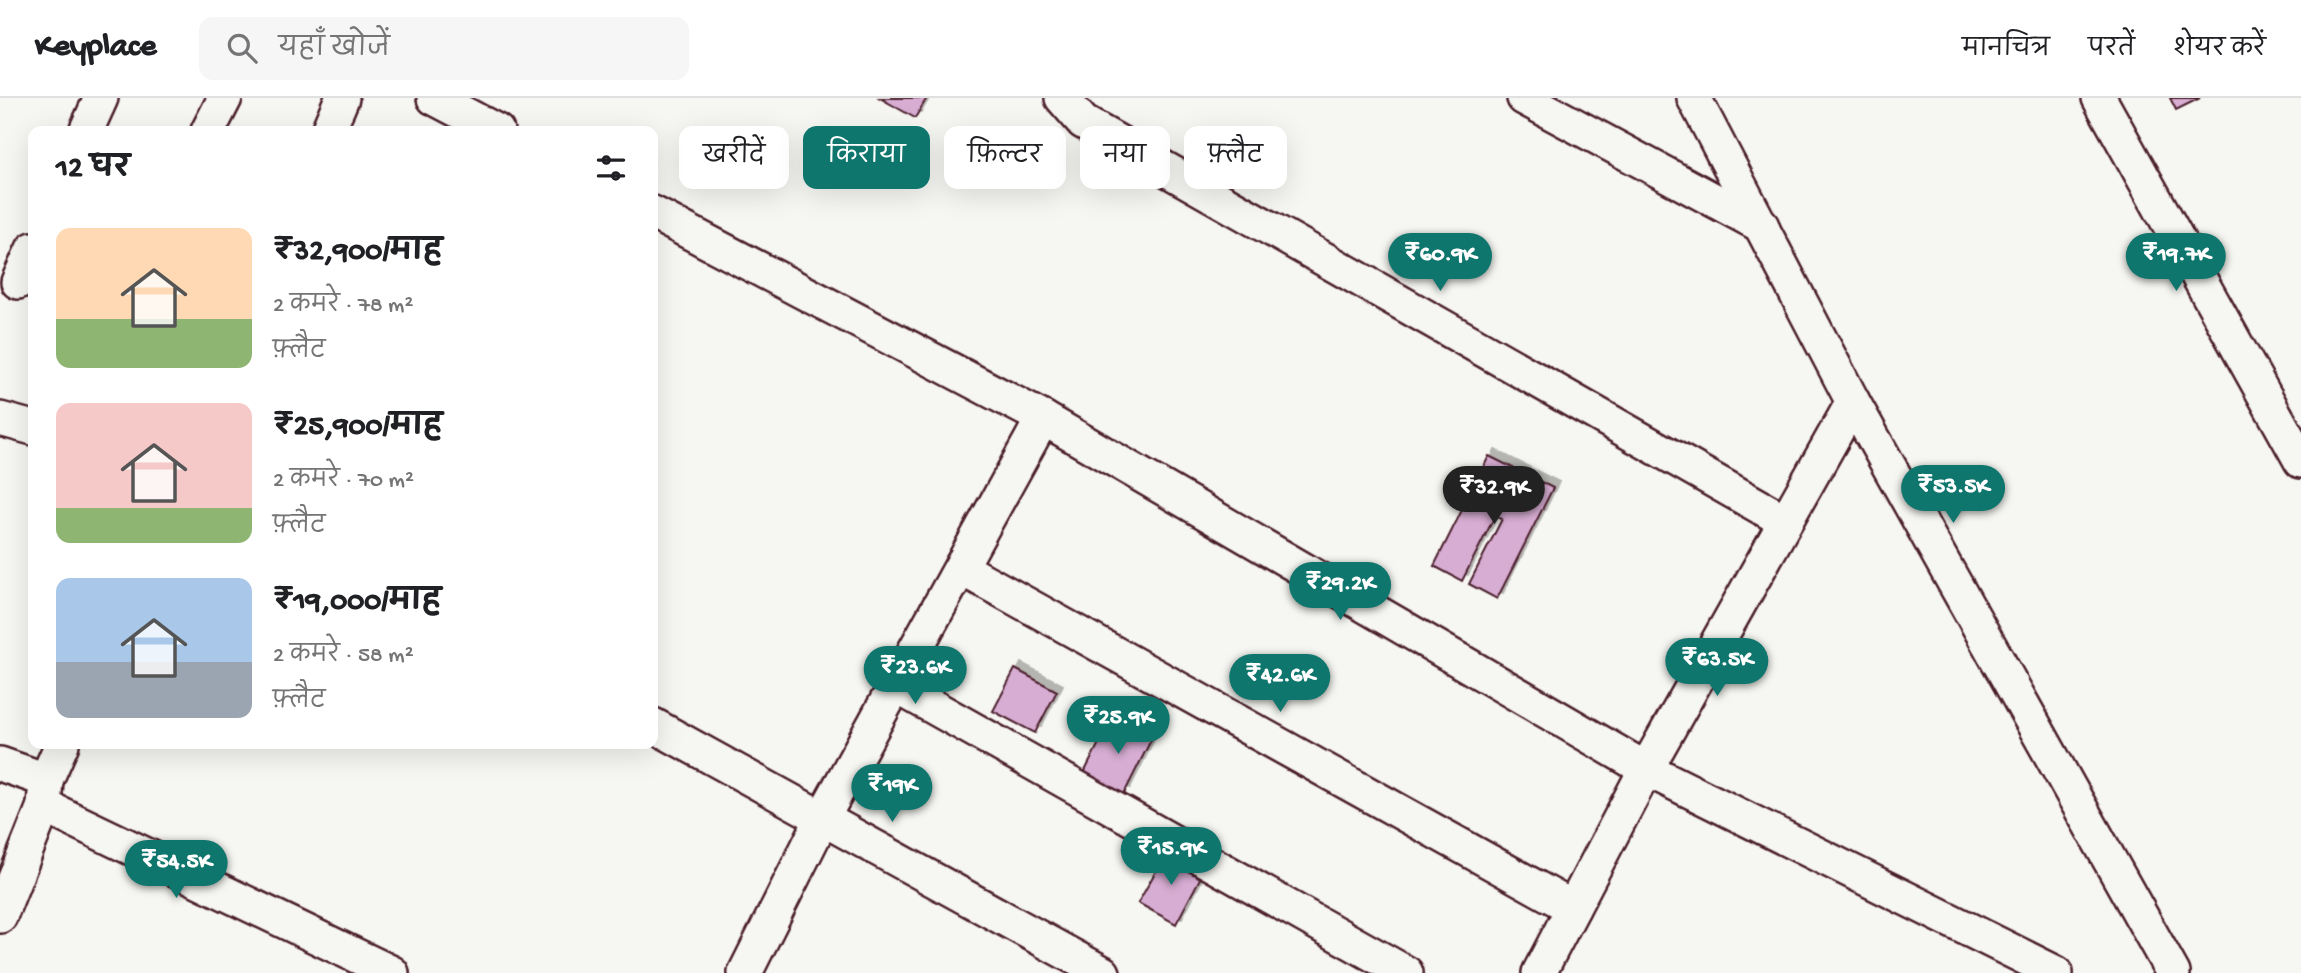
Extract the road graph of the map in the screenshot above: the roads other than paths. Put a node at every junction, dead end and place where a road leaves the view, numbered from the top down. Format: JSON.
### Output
{"nodes":[{"id":1,"x":101,"y":98,"type":"edge"},
{"id":2,"x":225,"y":98,"type":"edge"},
{"id":3,"x":342,"y":98,"type":"edge"},
{"id":4,"x":434,"y":98,"type":"edge"},
{"id":5,"x":1062,"y":98,"type":"edge"},
{"id":6,"x":1524,"y":98,"type":"edge"},
{"id":7,"x":1694,"y":98,"type":"edge"},
{"id":8,"x":2099,"y":98,"type":"edge"},
{"id":9,"x":88,"y":126,"type":"edge"},
{"id":10,"x":211,"y":126,"type":"edge"},
{"id":11,"x":330,"y":126,"type":"edge"},
{"id":12,"x":487,"y":126,"type":"edge"},
{"id":13,"x":658,"y":216,"type":"edge"},
{"id":14,"x":1762,"y":226,"type":"junction"},
{"id":15,"x":28,"y":260,"type":"edge"},
{"id":16,"x":18,"y":282,"type":"dead end"},
{"id":17,"x":1853,"y":402,"type":"junction"},
{"id":18,"x":1043,"y":418,"type":"junction"},
{"id":19,"x":0,"y":419,"type":"edge"},
{"id":20,"x":28,"y":427,"type":"edge"},
{"id":21,"x":2301,"y":461,"type":"edge"},
{"id":22,"x":1786,"y":521,"type":"junction"},
{"id":23,"x":961,"y":568,"type":"junction"},
{"id":24,"x":896,"y":686,"type":"junction"},
{"id":25,"x":658,"y":728,"type":"edge"},
{"id":26,"x":60,"y":749,"type":"edge"},
{"id":27,"x":0,"y":764,"type":"edge"},
{"id":28,"x":1646,"y":769,"type":"junction"},
{"id":29,"x":45,"y":793,"type":"junction"},
{"id":30,"x":823,"y":817,"type":"junction"},
{"id":31,"x":1573,"y":908,"type":"junction"},
{"id":32,"x":0,"y":916,"type":"edge"},
{"id":33,"x":392,"y":973,"type":"edge"},
{"id":34,"x":745,"y":973,"type":"edge"},
{"id":35,"x":1103,"y":973,"type":"edge"},
{"id":36,"x":1406,"y":973,"type":"edge"},
{"id":37,"x":1539,"y":973,"type":"edge"},
{"id":38,"x":2056,"y":973,"type":"edge"},
{"id":39,"x":2173,"y":973,"type":"edge"}],
"edges":[{"from":1,"to":9,"type":"street"},
{"from":2,"to":10,"type":"street"},
{"from":3,"to":11,"type":"street"},
{"from":4,"to":12,"type":"street"},
{"from":5,"to":22,"type":"street"},
{"from":6,"to":14,"type":"street"},
{"from":7,"to":14,"type":"street"},
{"from":8,"to":21,"type":"street"},
{"from":13,"to":18,"type":"street"},
{"from":14,"to":17,"type":"street"},
{"from":15,"to":16,"type":"street"},
{"from":17,"to":22,"type":"street"},
{"from":17,"to":39,"type":"street"},
{"from":18,"to":23,"type":"street"},
{"from":18,"to":28,"type":"street"},
{"from":19,"to":20,"type":"street"},
{"from":22,"to":28,"type":"street"},
{"from":23,"to":24,"type":"street"},
{"from":23,"to":31,"type":"street"},
{"from":24,"to":30,"type":"street"},
{"from":24,"to":36,"type":"street"},
{"from":25,"to":30,"type":"street"},
{"from":26,"to":29,"type":"street"},
{"from":27,"to":29,"type":"street"},
{"from":28,"to":31,"type":"street"},
{"from":28,"to":38,"type":"street"},
{"from":29,"to":32,"type":"street"},
{"from":29,"to":33,"type":"street"},
{"from":30,"to":34,"type":"street"},
{"from":30,"to":35,"type":"street"},
{"from":31,"to":37,"type":"street"}]}
